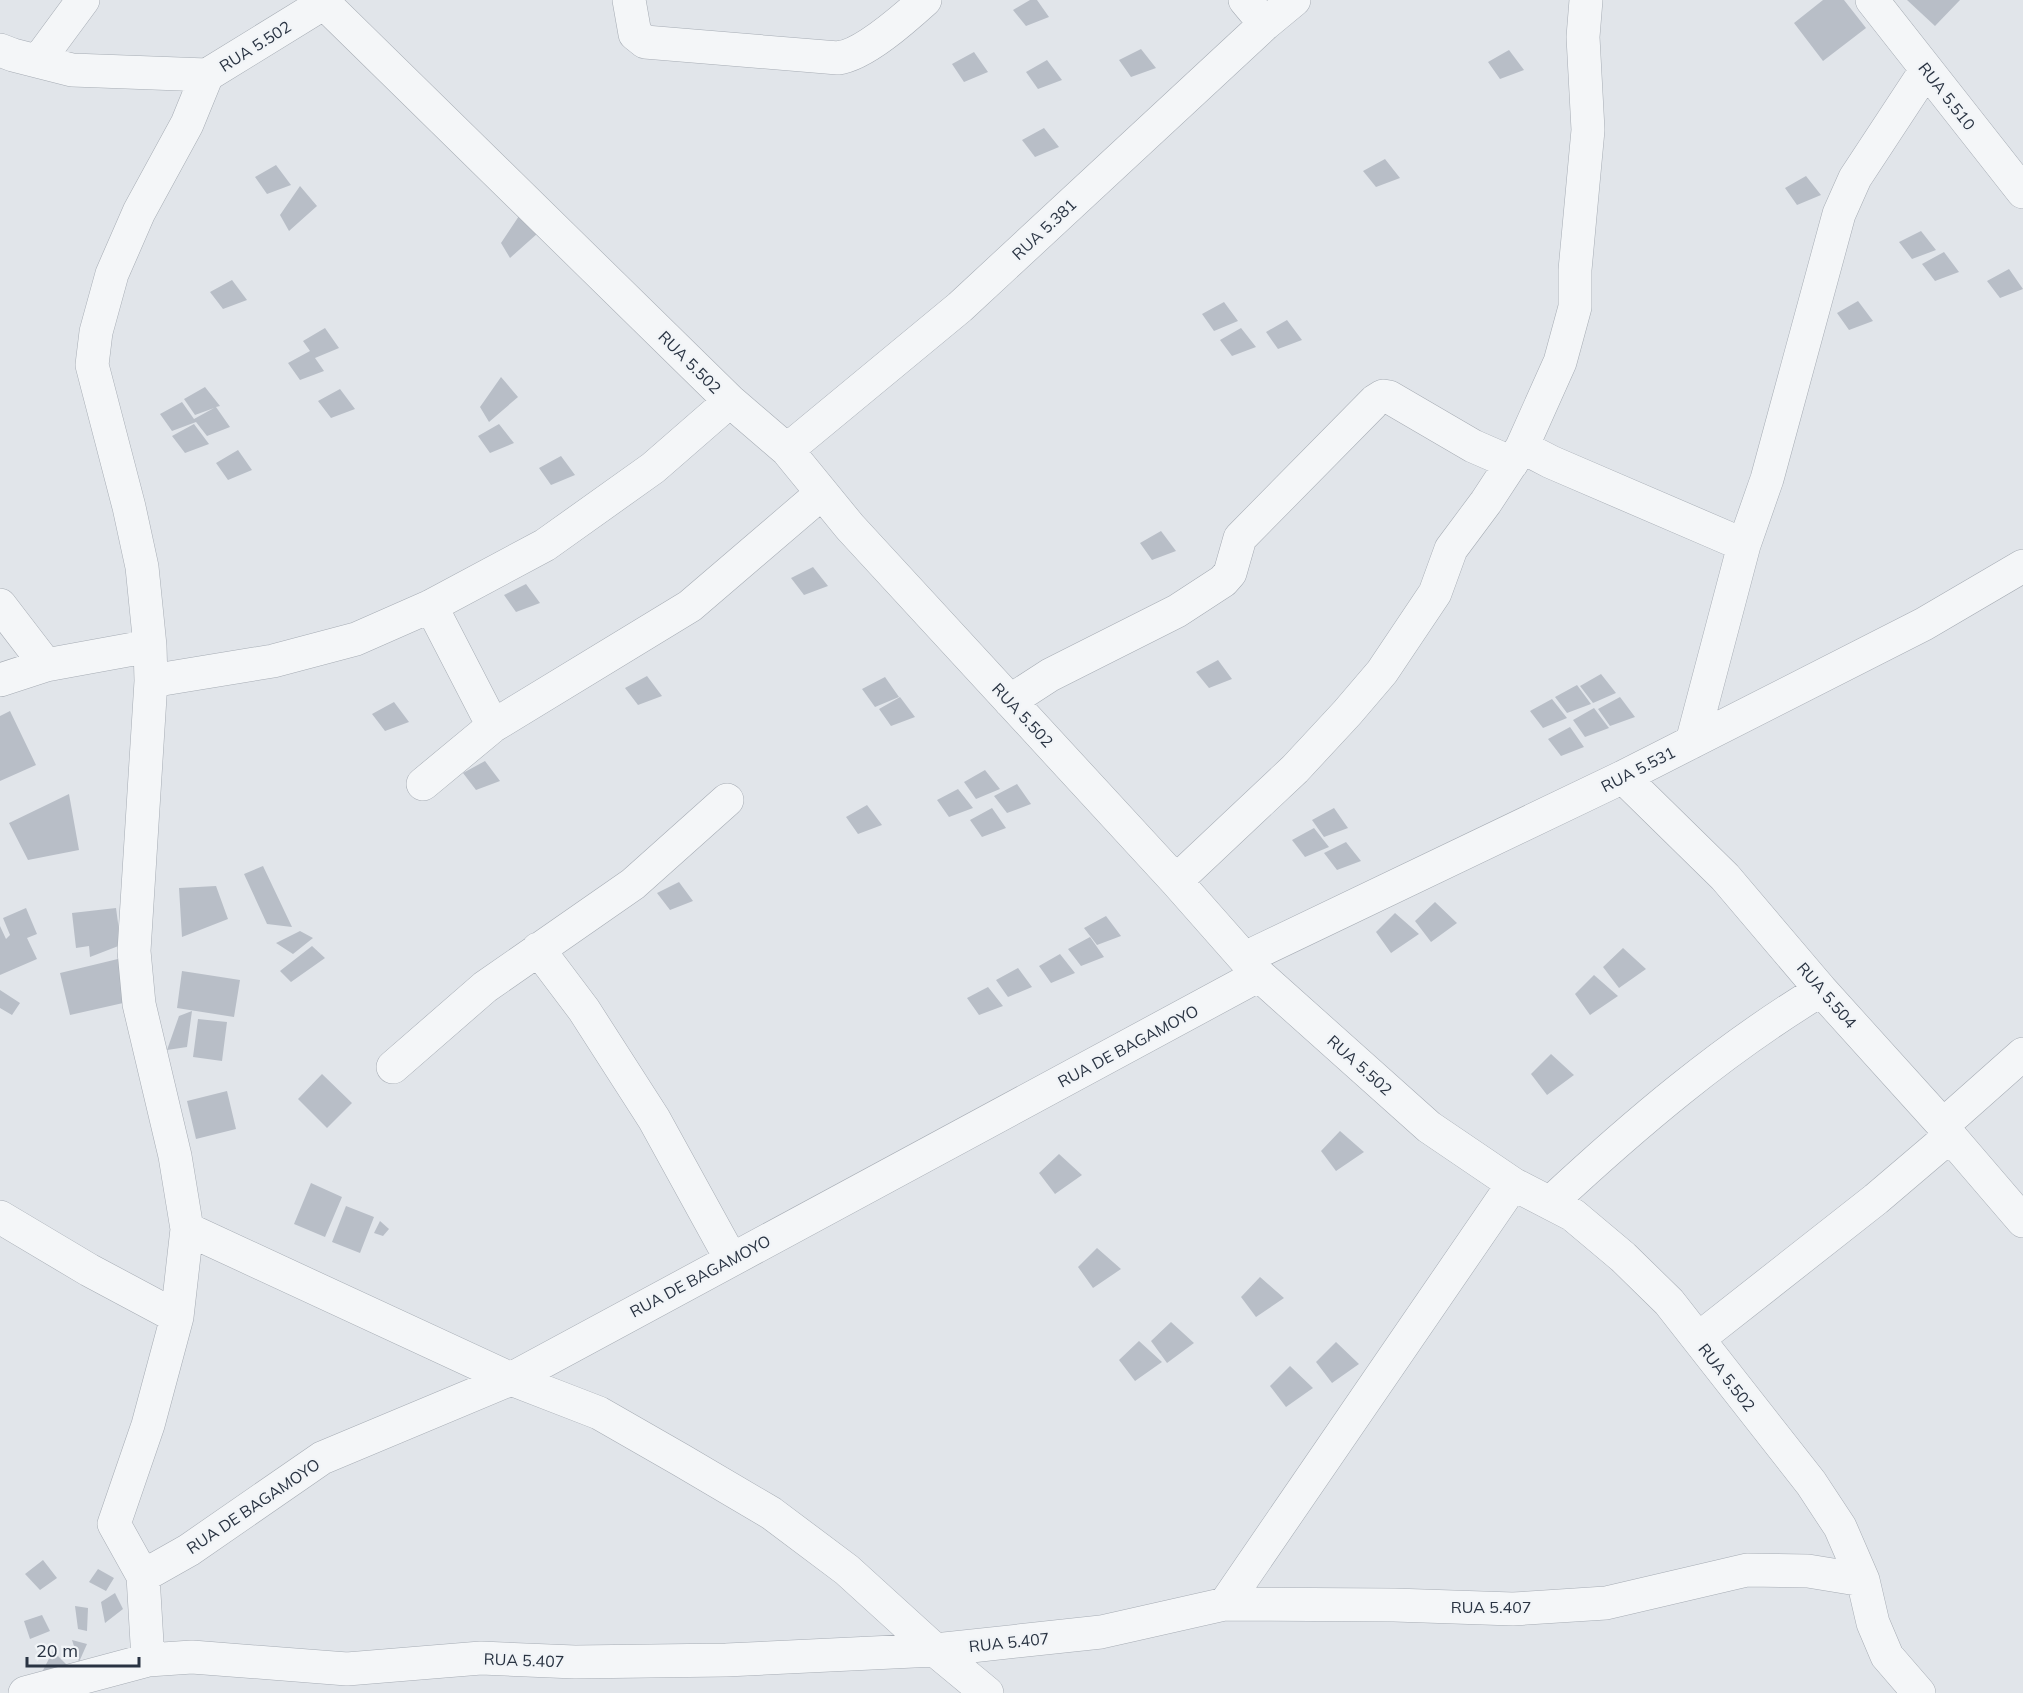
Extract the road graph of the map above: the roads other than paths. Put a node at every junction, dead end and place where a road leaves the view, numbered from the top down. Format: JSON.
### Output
{"nodes":[{"id":1,"x":83,"y":0,"type":"edge"},
{"id":2,"x":629,"y":0,"type":"edge"},
{"id":3,"x":925,"y":0,"type":"edge"},
{"id":4,"x":1294,"y":0,"type":"edge"},
{"id":5,"x":1586,"y":0,"type":"edge"},
{"id":6,"x":1872,"y":0,"type":"edge"},
{"id":7,"x":324,"y":1,"type":"edge"},
{"id":8,"x":1255,"y":12,"type":"edge"},
{"id":9,"x":13,"y":58,"type":"edge"},
{"id":10,"x":1926,"y":70,"type":"junction"},
{"id":11,"x":207,"y":75,"type":"junction"},
{"id":12,"x":2023,"y":192,"type":"edge"},
{"id":13,"x":730,"y":401,"type":"junction"},
{"id":14,"x":787,"y":450,"type":"junction"},
{"id":15,"x":1517,"y":455,"type":"junction"},
{"id":16,"x":822,"y":493,"type":"junction"},
{"id":17,"x":1744,"y":545,"type":"junction"},
{"id":18,"x":2023,"y":566,"type":"edge"},
{"id":19,"x":0,"y":605,"type":"edge"},
{"id":20,"x":431,"y":606,"type":"junction"},
{"id":21,"x":150,"y":646,"type":"junction"},
{"id":22,"x":46,"y":665,"type":"junction"},
{"id":23,"x":0,"y":680,"type":"edge"},
{"id":24,"x":151,"y":681,"type":"junction"},
{"id":25,"x":1010,"y":701,"type":"junction"},
{"id":26,"x":493,"y":726,"type":"junction"},
{"id":27,"x":1692,"y":742,"type":"junction"},
{"id":28,"x":1623,"y":777,"type":"junction"},
{"id":29,"x":423,"y":784,"type":"dead end"},
{"id":30,"x":727,"y":800,"type":"dead end"},
{"id":31,"x":1176,"y":881,"type":"junction"},
{"id":32,"x":538,"y":949,"type":"junction"},
{"id":33,"x":1252,"y":967,"type":"junction"},
{"id":34,"x":1821,"y":990,"type":"junction"},
{"id":35,"x":2023,"y":1054,"type":"edge"},
{"id":36,"x":393,"y":1067,"type":"dead end"},
{"id":37,"x":1946,"y":1131,"type":"junction"},
{"id":38,"x":1513,"y":1184,"type":"junction"},
{"id":39,"x":1550,"y":1203,"type":"junction"},
{"id":40,"x":2023,"y":1221,"type":"edge"},
{"id":41,"x":5,"y":1229,"type":"edge"},
{"id":42,"x":187,"y":1229,"type":"junction"},
{"id":43,"x":731,"y":1259,"type":"junction"},
{"id":44,"x":177,"y":1317,"type":"junction"},
{"id":45,"x":1698,"y":1340,"type":"junction"},
{"id":46,"x":511,"y":1379,"type":"junction"},
{"id":47,"x":143,"y":1576,"type":"junction"},
{"id":48,"x":1863,"y":1580,"type":"junction"},
{"id":49,"x":1225,"y":1604,"type":"junction"},
{"id":50,"x":935,"y":1650,"type":"junction"},
{"id":51,"x":148,"y":1660,"type":"junction"},
{"id":52,"x":347,"y":1669,"type":"junction"},
{"id":53,"x":72,"y":1687,"type":"edge"},
{"id":54,"x":25,"y":1693,"type":"edge"},
{"id":55,"x":375,"y":1693,"type":"edge"},
{"id":56,"x":987,"y":1693,"type":"edge"},
{"id":57,"x":1919,"y":1693,"type":"edge"}],
"edges":[{"from":1,"to":9,"type":"street"},
{"from":2,"to":3,"type":"street"},
{"from":4,"to":8,"type":"street","name":"RUA 5.381"},
{"from":5,"to":15,"type":"street"},
{"from":6,"to":10,"type":"street","name":"RUA 5.510"},
{"from":7,"to":11,"type":"street","name":"RUA 5.502"},
{"from":7,"to":13,"type":"street","name":"RUA 5.502"},
{"from":8,"to":14,"type":"street","name":"RUA 5.381"},
{"from":9,"to":11,"type":"street","name":"RUA 5.502"},
{"from":10,"to":12,"type":"street","name":"RUA 5.510"},
{"from":10,"to":17,"type":"street"},
{"from":11,"to":21,"type":"street"},
{"from":13,"to":14,"type":"street","name":"RUA 5.502"},
{"from":13,"to":20,"type":"street"},
{"from":14,"to":16,"type":"street","name":"RUA 5.502"},
{"from":15,"to":17,"type":"street"},
{"from":15,"to":25,"type":"street"},
{"from":15,"to":31,"type":"street"},
{"from":16,"to":25,"type":"street","name":"RUA 5.502"},
{"from":16,"to":26,"type":"street"},
{"from":17,"to":27,"type":"street"},
{"from":18,"to":27,"type":"street","name":"RUA 5.531"},
{"from":19,"to":22,"type":"street"},
{"from":20,"to":24,"type":"street"},
{"from":20,"to":26,"type":"street"},
{"from":21,"to":22,"type":"street"},
{"from":21,"to":24,"type":"street"},
{"from":22,"to":23,"type":"street"},
{"from":24,"to":42,"type":"street"},
{"from":25,"to":31,"type":"street","name":"RUA 5.502"},
{"from":26,"to":29,"type":"street"},
{"from":27,"to":28,"type":"street","name":"RUA 5.531"},
{"from":28,"to":33,"type":"street","name":"RUA 5.531"},
{"from":28,"to":34,"type":"street","name":"RUA 5.504"},
{"from":30,"to":32,"type":"street"},
{"from":31,"to":33,"type":"street","name":"RUA 5.502"},
{"from":32,"to":36,"type":"street"},
{"from":32,"to":43,"type":"street"},
{"from":33,"to":38,"type":"street","name":"RUA 5.502"},
{"from":33,"to":43,"type":"street","name":"RUA DE BAGAMOYO"},
{"from":34,"to":37,"type":"street","name":"RUA 5.504"},
{"from":34,"to":39,"type":"street"},
{"from":35,"to":37,"type":"street"},
{"from":37,"to":40,"type":"street","name":"RUA 5.504"},
{"from":37,"to":45,"type":"street"},
{"from":38,"to":39,"type":"street","name":"RUA 5.502"},
{"from":38,"to":49,"type":"street"},
{"from":39,"to":45,"type":"street","name":"RUA 5.502"},
{"from":41,"to":44,"type":"street"},
{"from":42,"to":44,"type":"street"},
{"from":42,"to":46,"type":"street"},
{"from":43,"to":46,"type":"street","name":"RUA DE BAGAMOYO"},
{"from":44,"to":47,"type":"street"},
{"from":45,"to":48,"type":"street","name":"RUA 5.502"},
{"from":46,"to":47,"type":"street","name":"RUA DE BAGAMOYO"},
{"from":46,"to":50,"type":"street"},
{"from":47,"to":51,"type":"street"},
{"from":48,"to":49,"type":"street","name":"RUA 5.407"},
{"from":48,"to":57,"type":"street","name":"RUA 5.502"},
{"from":49,"to":50,"type":"street","name":"RUA 5.407"},
{"from":50,"to":52,"type":"street","name":"RUA 5.407"},
{"from":50,"to":56,"type":"street"},
{"from":51,"to":52,"type":"street","name":"RUA 5.407"},
{"from":51,"to":53,"type":"street"},
{"from":52,"to":55,"type":"street"},
{"from":53,"to":54,"type":"street"}]}
